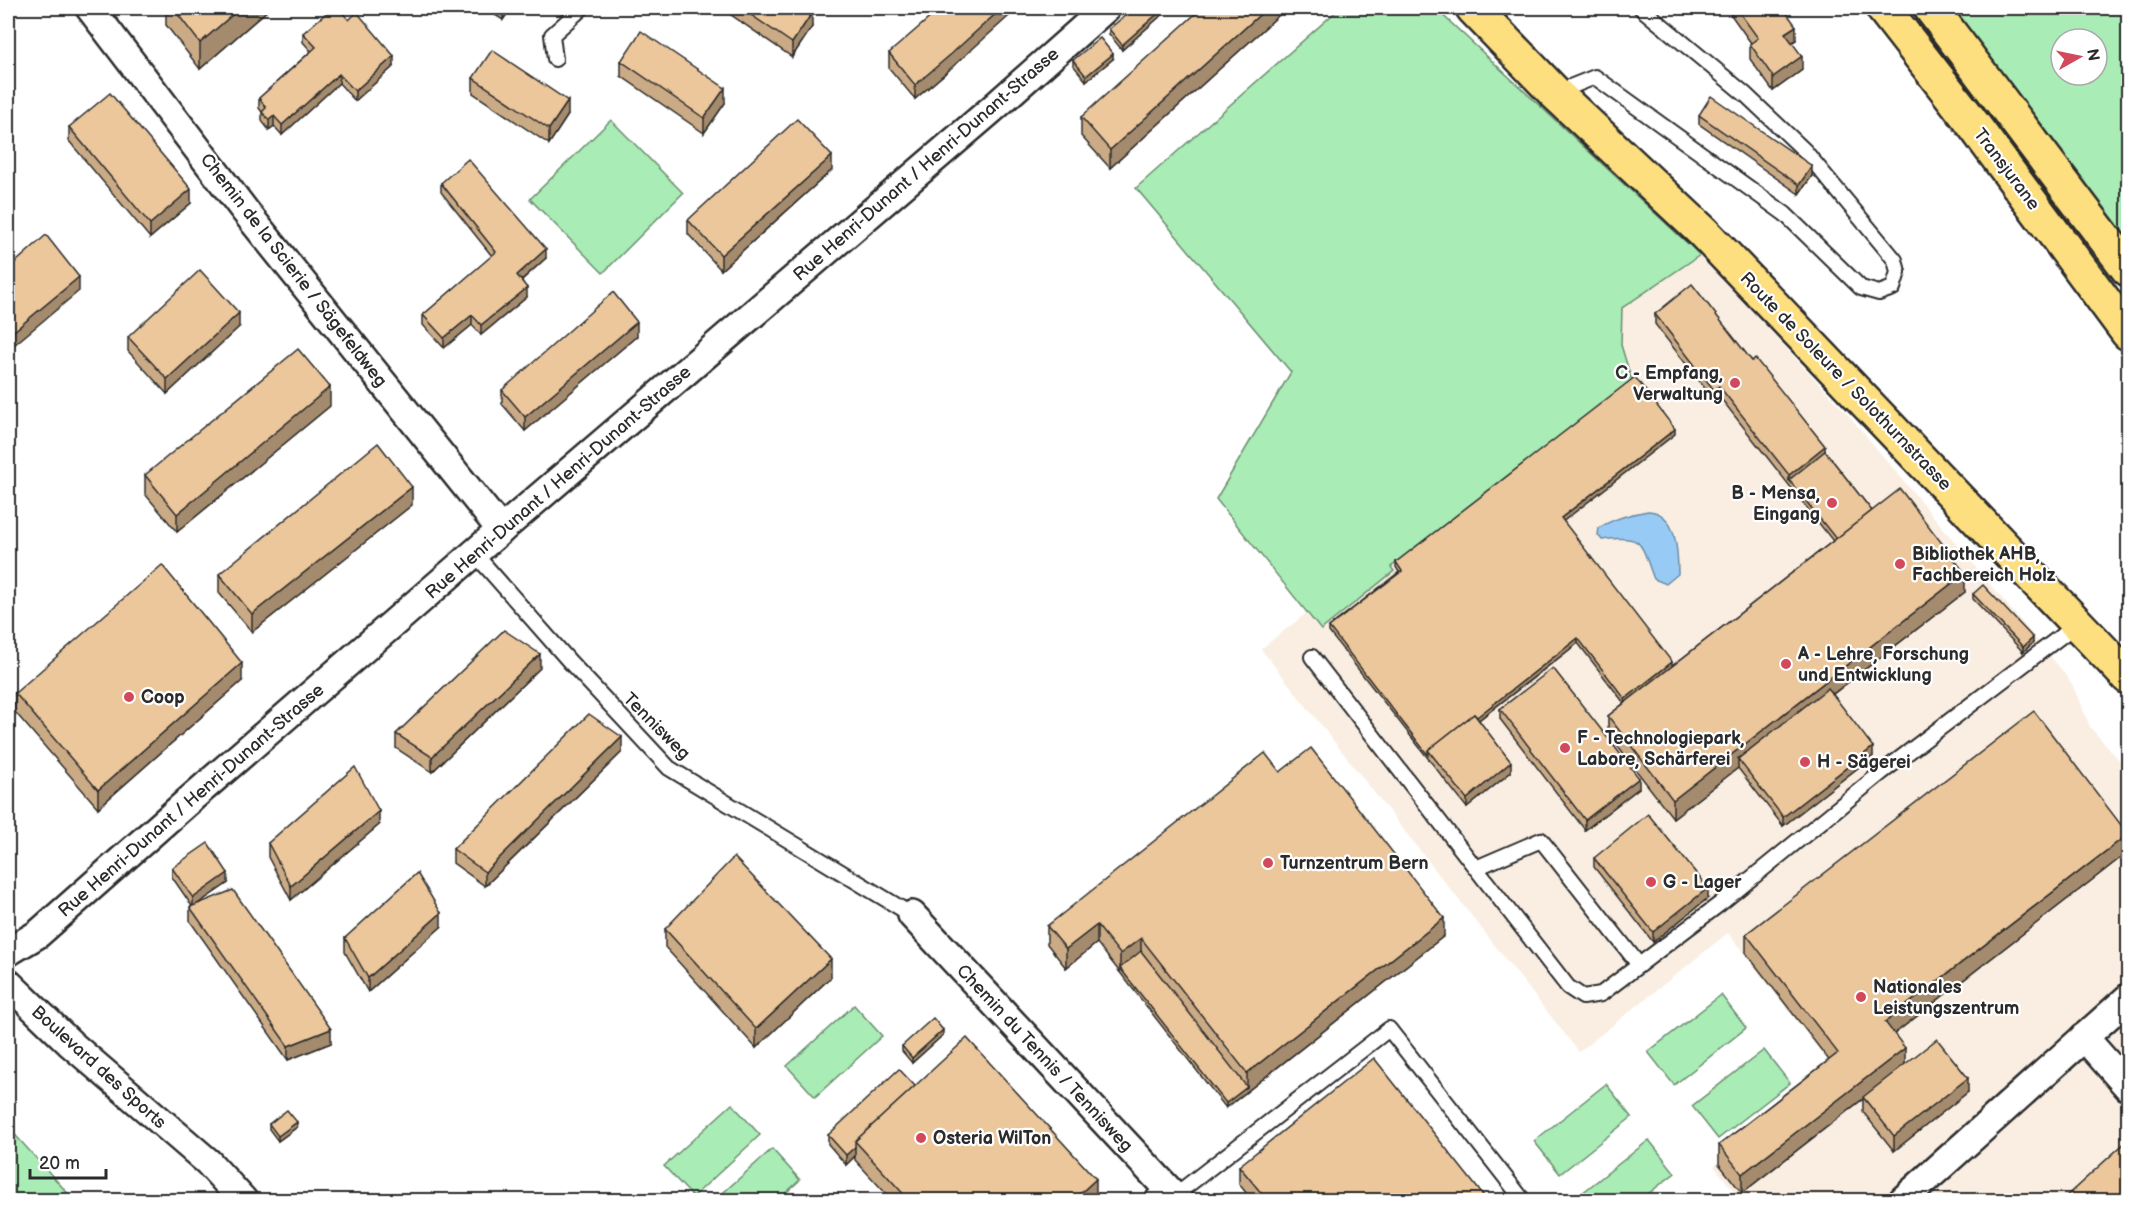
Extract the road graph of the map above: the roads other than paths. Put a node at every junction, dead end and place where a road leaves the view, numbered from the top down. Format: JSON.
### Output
{"nodes":[{"id":1,"x":90,"y":8,"type":"edge"},
{"id":2,"x":582,"y":8,"type":"edge"},
{"id":3,"x":1107,"y":8,"type":"edge"},
{"id":4,"x":1473,"y":8,"type":"edge"},
{"id":5,"x":1641,"y":8,"type":"edge"},
{"id":6,"x":1883,"y":8,"type":"edge"},
{"id":7,"x":1931,"y":8,"type":"edge"},
{"id":8,"x":555,"y":59,"type":"dead end"},
{"id":9,"x":1555,"y":93,"type":"junction"},
{"id":10,"x":2128,"y":269,"type":"edge"},
{"id":11,"x":2128,"y":333,"type":"edge"},
{"id":12,"x":501,"y":530,"type":"junction"},
{"id":13,"x":475,"y":554,"type":"junction"},
{"id":14,"x":2079,"y":623,"type":"junction"},
{"id":15,"x":1312,"y":657,"type":"dead end"},
{"id":16,"x":2128,"y":677,"type":"edge"},
{"id":17,"x":1476,"y":868,"type":"junction"},
{"id":18,"x":912,"y":915,"type":"joint"},
{"id":19,"x":8,"y":952,"type":"edge"},
{"id":20,"x":1638,"y":965,"type":"junction"},
{"id":21,"x":8,"y":983,"type":"edge"},
{"id":22,"x":2128,"y":998,"type":"edge"},
{"id":23,"x":2084,"y":1037,"type":"junction"},
{"id":24,"x":2128,"y":1087,"type":"edge"},
{"id":25,"x":1167,"y":1196,"type":"edge"},
{"id":26,"x":243,"y":1200,"type":"edge"},
{"id":27,"x":1523,"y":1200,"type":"edge"},
{"id":28,"x":1904,"y":1200,"type":"edge"}],
"edges":[{"from":1,"to":12,"type":"street","name":"Chemin de la Scierie / Sägefeldweg"},
{"from":2,"to":8,"type":"lane"},
{"from":3,"to":12,"type":"street","name":"Rue Henri-Dunant / Henri-Dunant-Strasse"},
{"from":4,"to":9,"type":"main road","name":"Route de Soleure / Solothurnstrasse"},
{"from":5,"to":9,"type":"lane"},
{"from":6,"to":11,"type":"main road","name":"Transjurane"},
{"from":7,"to":10,"type":"main road","name":"Transjurane"},
{"from":9,"to":14,"type":"main road","name":"Route de Soleure / Solothurnstrasse"},
{"from":12,"to":13,"type":"street","name":"Rue Henri-Dunant / Henri-Dunant-Strasse"},
{"from":13,"to":18,"type":"lane","name":"Tennisweg"},
{"from":13,"to":19,"type":"street","name":"Rue Henri-Dunant / Henri-Dunant-Strasse"},
{"from":14,"to":16,"type":"main road","name":"Route de Soleure / Solothurnstrasse"},
{"from":14,"to":20,"type":"lane"},
{"from":15,"to":17,"type":"lane"},
{"from":17,"to":20,"type":"lane"},
{"from":17,"to":20,"type":"lane"},
{"from":18,"to":25,"type":"street","name":"Chemin du Tennis / Tennisweg"},
{"from":21,"to":26,"type":"street","name":"Boulevard des Sports"},
{"from":22,"to":23,"type":"street"},
{"from":23,"to":24,"type":"street"},
{"from":23,"to":28,"type":"street"},
{"from":25,"to":27,"type":"lane"}]}
